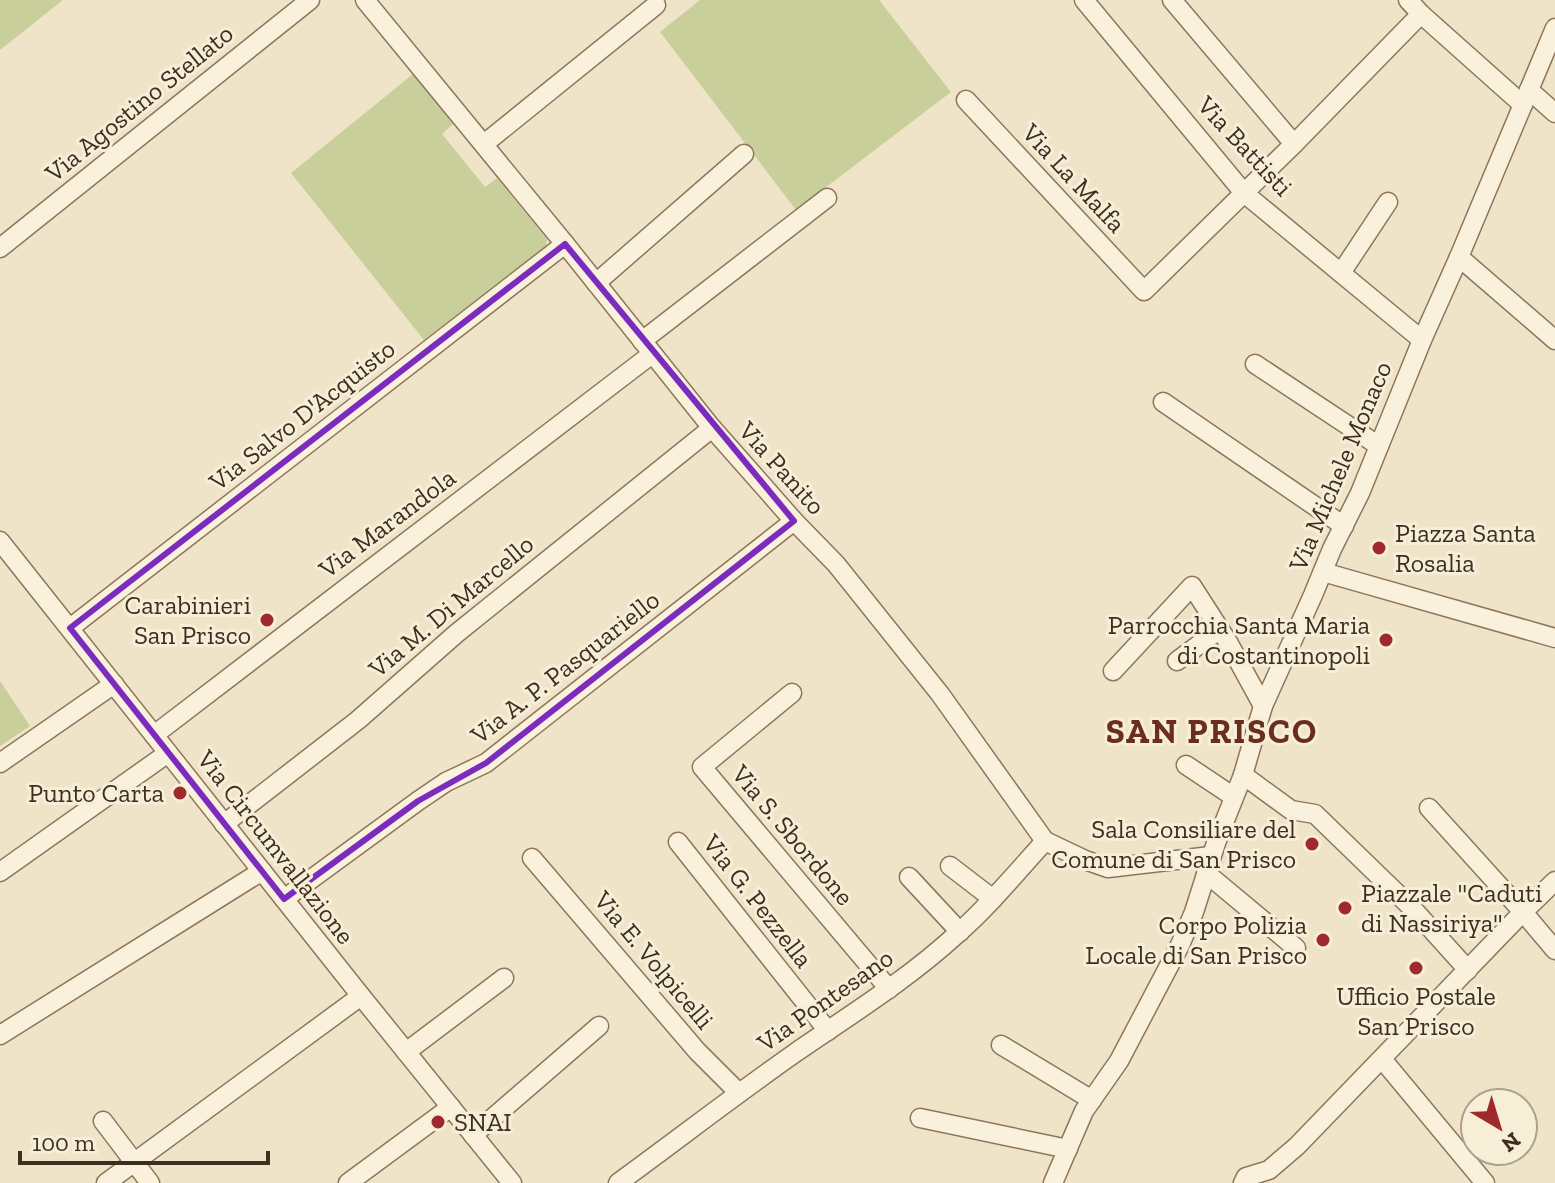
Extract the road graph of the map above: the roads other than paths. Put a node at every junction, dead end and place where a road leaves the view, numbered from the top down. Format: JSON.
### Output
{"nodes":[{"id":1,"x":310,"y":0,"type":"edge"},
{"id":2,"x":365,"y":0,"type":"edge"},
{"id":3,"x":1084,"y":0,"type":"edge"},
{"id":4,"x":1172,"y":0,"type":"edge"},
{"id":5,"x":656,"y":5,"type":"dead end"},
{"id":6,"x":1414,"y":7,"type":"edge"},
{"id":7,"x":1555,"y":28,"type":"edge"},
{"id":8,"x":1526,"y":98,"type":"junction"},
{"id":9,"x":966,"y":100,"type":"dead end"},
{"id":10,"x":1555,"y":113,"type":"edge"},
{"id":11,"x":484,"y":144,"type":"junction"},
{"id":12,"x":1294,"y":144,"type":"junction"},
{"id":13,"x":744,"y":154,"type":"dead end"},
{"id":14,"x":1244,"y":193,"type":"junction"},
{"id":15,"x":827,"y":198,"type":"dead end"},
{"id":16,"x":1388,"y":202,"type":"dead end"},
{"id":17,"x":565,"y":244,"type":"junction"},
{"id":18,"x":0,"y":248,"type":"edge"},
{"id":19,"x":1459,"y":257,"type":"junction"},
{"id":20,"x":1341,"y":273,"type":"junction"},
{"id":21,"x":596,"y":283,"type":"junction"},
{"id":22,"x":1422,"y":340,"type":"junction"},
{"id":23,"x":1555,"y":340,"type":"edge"},
{"id":24,"x":647,"y":347,"type":"junction"},
{"id":25,"x":1255,"y":364,"type":"dead end"},
{"id":26,"x":1163,"y":402,"type":"dead end"},
{"id":27,"x":712,"y":428,"type":"junction"},
{"id":28,"x":1379,"y":446,"type":"junction"},
{"id":29,"x":794,"y":521,"type":"junction"},
{"id":30,"x":1344,"y":526,"type":"junction"},
{"id":31,"x":0,"y":541,"type":"edge"},
{"id":32,"x":1323,"y":572,"type":"junction"},
{"id":33,"x":70,"y":628,"type":"junction"},
{"id":34,"x":1220,"y":629,"type":"junction"},
{"id":35,"x":1555,"y":638,"type":"edge"},
{"id":36,"x":1177,"y":661,"type":"dead end"},
{"id":37,"x":1113,"y":671,"type":"dead end"},
{"id":38,"x":114,"y":684,"type":"junction"},
{"id":39,"x":792,"y":693,"type":"dead end"},
{"id":40,"x":1263,"y":706,"type":"junction"},
{"id":41,"x":154,"y":735,"type":"junction"},
{"id":42,"x":168,"y":753,"type":"junction"},
{"id":43,"x":0,"y":763,"type":"edge"},
{"id":44,"x":1186,"y":765,"type":"dead end"},
{"id":45,"x":1243,"y":775,"type":"junction"},
{"id":46,"x":1234,"y":797,"type":"junction"},
{"id":47,"x":1429,"y":808,"type":"dead end"},
{"id":48,"x":224,"y":824,"type":"junction"},
{"id":49,"x":1045,"y":841,"type":"junction"},
{"id":50,"x":678,"y":842,"type":"dead end"},
{"id":51,"x":532,"y":858,"type":"dead end"},
{"id":52,"x":1208,"y":865,"type":"junction"},
{"id":53,"x":950,"y":866,"type":"dead end"},
{"id":54,"x":262,"y":871,"type":"junction"},
{"id":55,"x":0,"y":872,"type":"edge"},
{"id":56,"x":909,"y":877,"type":"dead end"},
{"id":57,"x":1555,"y":881,"type":"edge"},
{"id":58,"x":284,"y":899,"type":"junction"},
{"id":59,"x":993,"y":899,"type":"junction"},
{"id":60,"x":1523,"y":912,"type":"junction"},
{"id":61,"x":960,"y":932,"type":"junction"},
{"id":62,"x":1296,"y":948,"type":"dead end"},
{"id":63,"x":1555,"y":950,"type":"edge"},
{"id":64,"x":1468,"y":970,"type":"junction"},
{"id":65,"x":504,"y":978,"type":"dead end"},
{"id":66,"x":889,"y":989,"type":"junction"},
{"id":67,"x":361,"y":996,"type":"junction"},
{"id":68,"x":599,"y":1026,"type":"dead end"},
{"id":69,"x":828,"y":1031,"type":"junction"},
{"id":70,"x":0,"y":1035,"type":"edge"},
{"id":71,"x":1001,"y":1045,"type":"dead end"},
{"id":72,"x":406,"y":1052,"type":"junction"},
{"id":73,"x":1382,"y":1059,"type":"junction"},
{"id":74,"x":739,"y":1093,"type":"junction"},
{"id":75,"x":1092,"y":1100,"type":"junction"},
{"id":76,"x":451,"y":1107,"type":"junction"},
{"id":77,"x":920,"y":1118,"type":"dead end"},
{"id":78,"x":103,"y":1121,"type":"dead end"},
{"id":79,"x":473,"y":1135,"type":"junction"},
{"id":80,"x":1068,"y":1149,"type":"junction"},
{"id":81,"x":135,"y":1162,"type":"junction"},
{"id":82,"x":106,"y":1183,"type":"edge"},
{"id":83,"x":150,"y":1183,"type":"edge"},
{"id":84,"x":348,"y":1183,"type":"edge"},
{"id":85,"x":512,"y":1183,"type":"edge"},
{"id":86,"x":618,"y":1183,"type":"edge"},
{"id":87,"x":1053,"y":1183,"type":"edge"},
{"id":88,"x":1243,"y":1183,"type":"edge"},
{"id":89,"x":1485,"y":1183,"type":"edge"}],
"edges":[{"from":1,"to":18,"type":"street","name":"Via Agostino Stellato"},
{"from":2,"to":11,"type":"street","name":"Via Panito"},
{"from":3,"to":14,"type":"street","name":"Via Battisti"},
{"from":4,"to":12,"type":"street"},
{"from":5,"to":11,"type":"street"},
{"from":6,"to":8,"type":"street"},
{"from":6,"to":12,"type":"street"},
{"from":7,"to":8,"type":"street","name":"Via Michele Monaco"},
{"from":8,"to":10,"type":"street"},
{"from":8,"to":19,"type":"street","name":"Via Michele Monaco"},
{"from":9,"to":14,"type":"street","name":"Via La Malfa"},
{"from":11,"to":17,"type":"street","name":"Via Panito"},
{"from":12,"to":14,"type":"street"},
{"from":13,"to":21,"type":"street"},
{"from":14,"to":20,"type":"street","name":"Via Battisti"},
{"from":15,"to":24,"type":"street","name":"Via Marandola"},
{"from":16,"to":20,"type":"street"},
{"from":17,"to":21,"type":"street","name":"Via Panito"},
{"from":17,"to":33,"type":"street","name":"Via Salvo D'Acquisto"},
{"from":19,"to":22,"type":"street","name":"Via Michele Monaco"},
{"from":19,"to":23,"type":"street"},
{"from":20,"to":22,"type":"street","name":"Via Battisti"},
{"from":21,"to":24,"type":"street","name":"Via Panito"},
{"from":22,"to":28,"type":"street","name":"Via Michele Monaco"},
{"from":24,"to":27,"type":"street","name":"Via Panito"},
{"from":24,"to":41,"type":"street","name":"Via Marandola"},
{"from":25,"to":28,"type":"street"},
{"from":26,"to":30,"type":"street"},
{"from":27,"to":29,"type":"street","name":"Via Panito"},
{"from":27,"to":48,"type":"street","name":"Via M. Di Marcello"},
{"from":28,"to":30,"type":"street","name":"Via Michele Monaco"},
{"from":29,"to":49,"type":"street","name":"Via Panito"},
{"from":29,"to":58,"type":"street","name":"Via A. P. Pasquariello"},
{"from":30,"to":32,"type":"street","name":"Via Michele Monaco"},
{"from":31,"to":33,"type":"street","name":"Via Circumvallazione"},
{"from":32,"to":35,"type":"street"},
{"from":32,"to":40,"type":"street","name":"Via Michele Monaco"},
{"from":33,"to":38,"type":"street","name":"Via Circumvallazione"},
{"from":34,"to":36,"type":"street"},
{"from":34,"to":37,"type":"street"},
{"from":34,"to":40,"type":"street"},
{"from":38,"to":41,"type":"street","name":"Via Circumvallazione"},
{"from":38,"to":43,"type":"street"},
{"from":39,"to":66,"type":"street","name":"Via S. Sbordone"},
{"from":40,"to":45,"type":"street","name":"Via Michele Monaco"},
{"from":41,"to":42,"type":"street","name":"Via Circumvallazione"},
{"from":42,"to":48,"type":"street","name":"Via Circumvallazione"},
{"from":42,"to":55,"type":"street"},
{"from":44,"to":46,"type":"street"},
{"from":45,"to":46,"type":"street","name":"Via Michele Monaco"},
{"from":45,"to":64,"type":"street"},
{"from":46,"to":52,"type":"street","name":"Via Michele Monaco"},
{"from":47,"to":60,"type":"street"},
{"from":48,"to":54,"type":"street","name":"Via Circumvallazione"},
{"from":49,"to":52,"type":"street","name":"Via Panito"},
{"from":49,"to":59,"type":"street","name":"Via Pontesano"},
{"from":50,"to":69,"type":"street","name":"Via G. Pezzella"},
{"from":51,"to":74,"type":"street","name":"Via E. Volpicelli"},
{"from":52,"to":62,"type":"street"},
{"from":52,"to":75,"type":"street","name":"Via Michele Monaco"},
{"from":53,"to":59,"type":"street"},
{"from":54,"to":58,"type":"street","name":"Via Circumvallazione"},
{"from":54,"to":70,"type":"street"},
{"from":56,"to":61,"type":"street"},
{"from":57,"to":60,"type":"street"},
{"from":58,"to":67,"type":"street","name":"Via Circumvallazione"},
{"from":59,"to":61,"type":"street","name":"Via Pontesano"},
{"from":60,"to":63,"type":"street"},
{"from":60,"to":64,"type":"street"},
{"from":61,"to":66,"type":"street","name":"Via Pontesano"},
{"from":64,"to":73,"type":"street"},
{"from":65,"to":72,"type":"street"},
{"from":66,"to":69,"type":"street","name":"Via Pontesano"},
{"from":67,"to":72,"type":"street","name":"Via Circumvallazione"},
{"from":67,"to":81,"type":"street"},
{"from":68,"to":79,"type":"street"},
{"from":69,"to":74,"type":"street","name":"Via Pontesano"},
{"from":71,"to":75,"type":"street"},
{"from":72,"to":76,"type":"street","name":"Via Circumvallazione"},
{"from":73,"to":88,"type":"street"},
{"from":73,"to":89,"type":"street"},
{"from":74,"to":86,"type":"street","name":"Via Pontesano"},
{"from":75,"to":80,"type":"street","name":"Via Michele Monaco"},
{"from":76,"to":79,"type":"street","name":"Via Circumvallazione"},
{"from":76,"to":84,"type":"street"},
{"from":77,"to":80,"type":"street"},
{"from":78,"to":81,"type":"street"},
{"from":79,"to":85,"type":"street","name":"Via Circumvallazione"},
{"from":80,"to":87,"type":"street","name":"Via Michele Monaco"},
{"from":81,"to":82,"type":"street"},
{"from":81,"to":83,"type":"street"}]}
